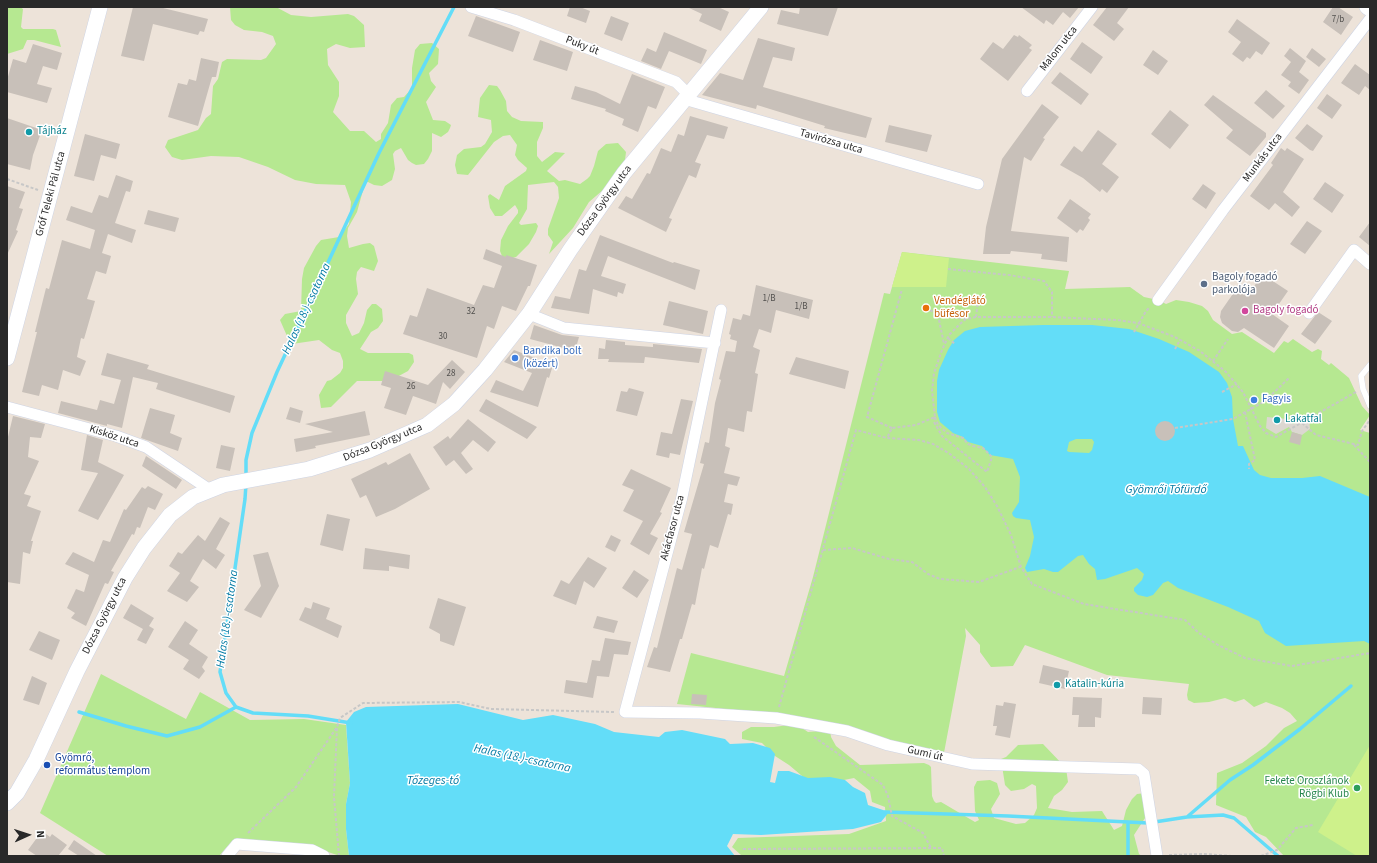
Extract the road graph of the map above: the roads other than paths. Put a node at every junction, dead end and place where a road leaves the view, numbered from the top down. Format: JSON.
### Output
{"nodes":[{"id":1,"x":100,"y":7,"type":"edge"},
{"id":2,"x":471,"y":7,"type":"edge"},
{"id":3,"x":760,"y":7,"type":"edge"},
{"id":4,"x":1092,"y":7,"type":"edge"},
{"id":5,"x":1367,"y":7,"type":"edge"},
{"id":6,"x":1370,"y":9,"type":"edge"},
{"id":7,"x":1370,"y":19,"type":"edge"},
{"id":8,"x":1027,"y":91,"type":"dead end"},
{"id":9,"x":686,"y":97,"type":"junction"},
{"id":10,"x":978,"y":184,"type":"dead end"},
{"id":11,"x":1370,"y":264,"type":"edge"},
{"id":12,"x":1158,"y":300,"type":"dead end"},
{"id":13,"x":721,"y":310,"type":"dead end"},
{"id":14,"x":1309,"y":313,"type":"dead end"},
{"id":15,"x":530,"y":314,"type":"junction"},
{"id":16,"x":716,"y":343,"type":"junction"},
{"id":17,"x":7,"y":358,"type":"edge"},
{"id":18,"x":1370,"y":365,"type":"edge"},
{"id":19,"x":1370,"y":406,"type":"edge"},
{"id":20,"x":7,"y":407,"type":"edge"},
{"id":21,"x":217,"y":487,"type":"junction"},
{"id":22,"x":625,"y":712,"type":"joint"},
{"id":23,"x":7,"y":803,"type":"edge"},
{"id":24,"x":1157,"y":854,"type":"edge"},
{"id":25,"x":227,"y":856,"type":"edge"},
{"id":26,"x":324,"y":856,"type":"edge"}],
"edges":[{"from":1,"to":17,"type":"main road","name":"Gróf Teleki Pál utca"},
{"from":2,"to":9,"type":"street","name":"Puky út"},
{"from":3,"to":9,"type":"main road","name":"Dózsa György utca"},
{"from":4,"to":8,"type":"street","name":"Malom utca"},
{"from":5,"to":6,"type":"main road"},
{"from":7,"to":12,"type":"street","name":"Munkás utca"},
{"from":9,"to":10,"type":"street","name":"Tavirózsa utca"},
{"from":9,"to":15,"type":"main road","name":"Dózsa György utca"},
{"from":11,"to":14,"type":"street"},
{"from":13,"to":16,"type":"street","name":"Akácfasor utca"},
{"from":15,"to":16,"type":"street"},
{"from":15,"to":21,"type":"main road","name":"Dózsa György utca"},
{"from":16,"to":22,"type":"street","name":"Akácfasor utca"},
{"from":18,"to":19,"type":"lane"},
{"from":20,"to":21,"type":"street","name":"Kisköz utca"},
{"from":21,"to":23,"type":"main road","name":"Dózsa György utca"},
{"from":22,"to":24,"type":"street","name":"Gumi út"},
{"from":25,"to":26,"type":"street"}]}
